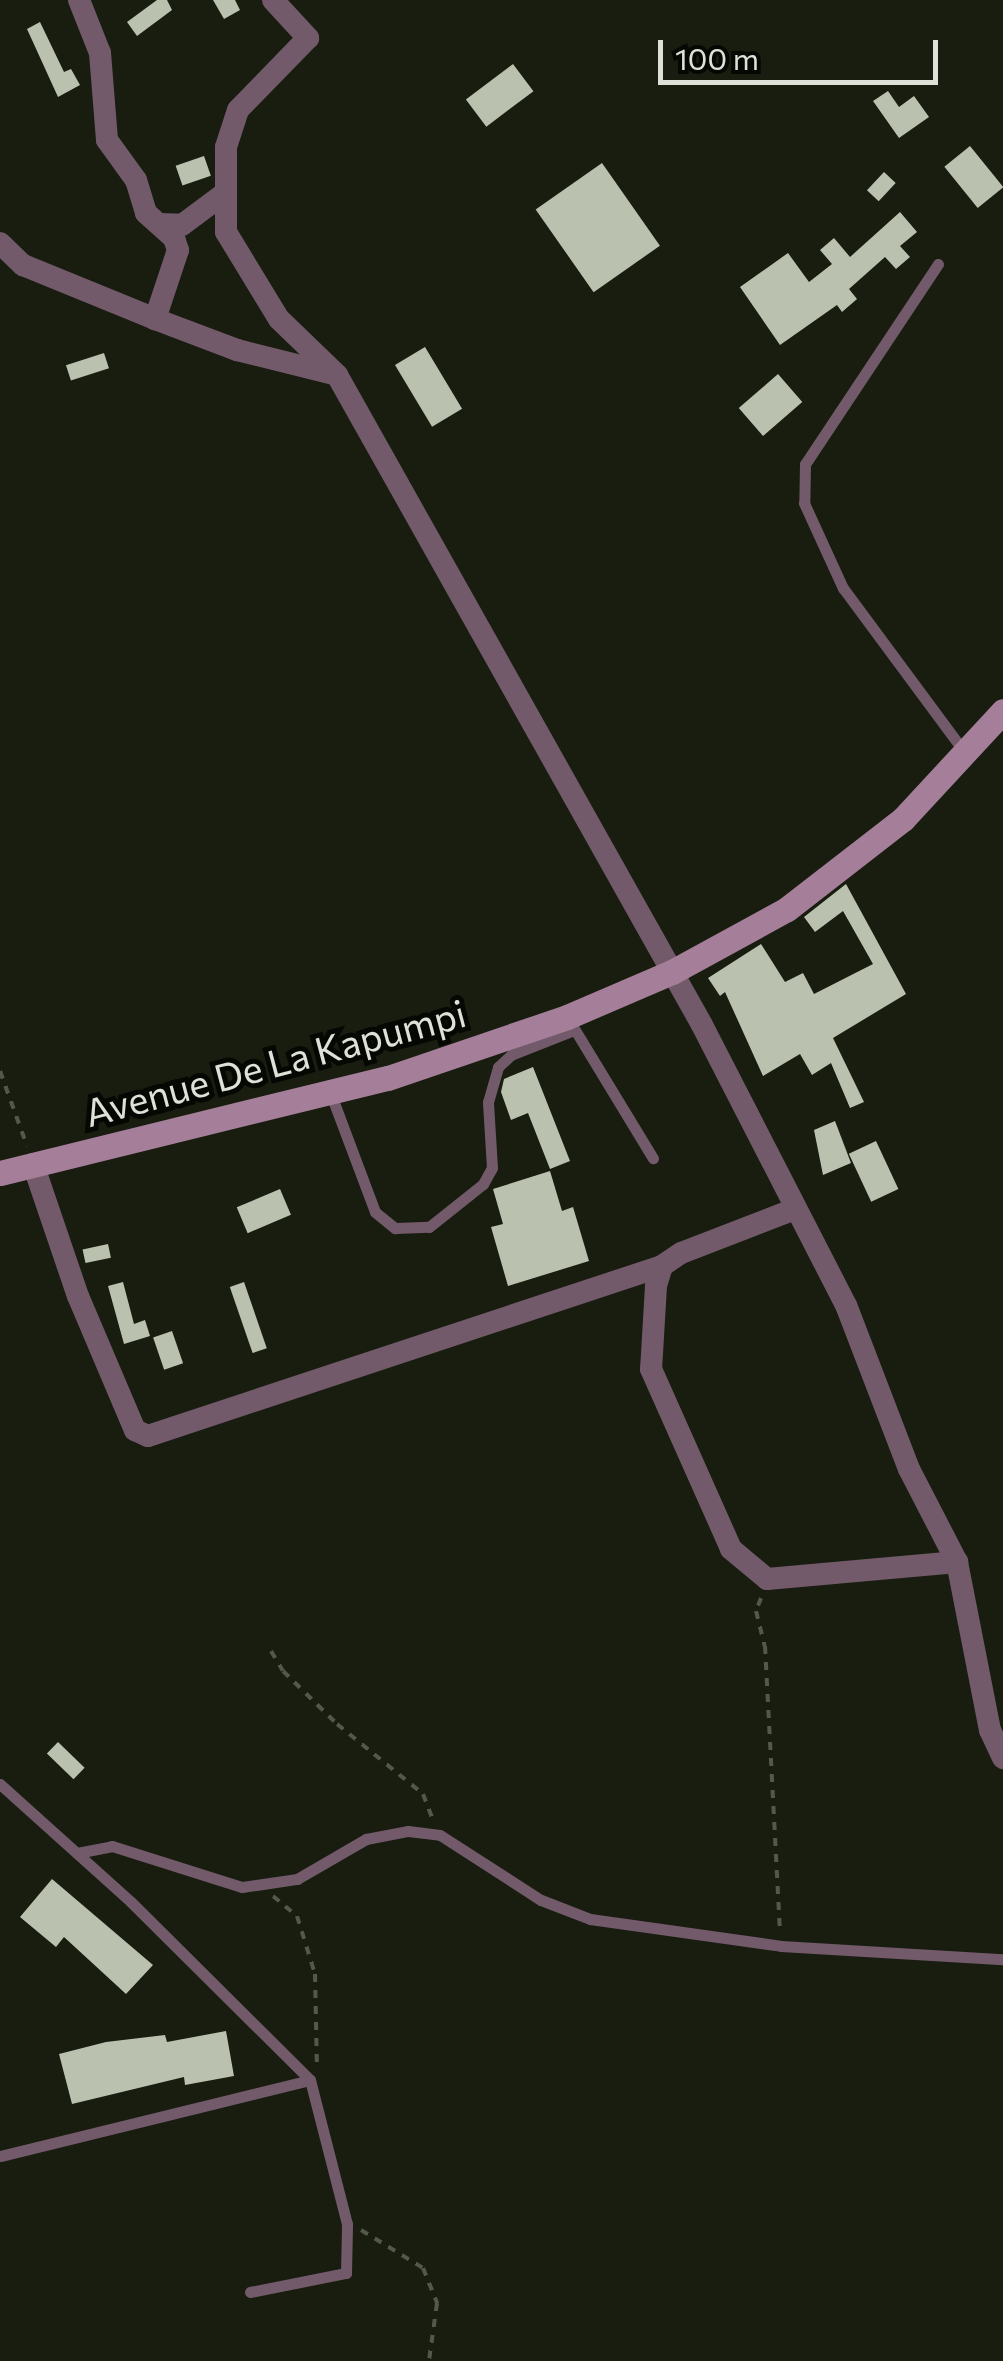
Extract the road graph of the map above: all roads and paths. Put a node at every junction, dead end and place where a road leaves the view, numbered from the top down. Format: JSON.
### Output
{"nodes":[{"id":1,"x":79,"y":0,"type":"edge"},
{"id":2,"x":273,"y":0,"type":"edge"},
{"id":3,"x":225,"y":193,"type":"junction"},
{"id":4,"x":159,"y":224,"type":"junction"},
{"id":5,"x":0,"y":244,"type":"edge"},
{"id":6,"x":938,"y":264,"type":"dead end"},
{"id":7,"x":155,"y":319,"type":"junction"},
{"id":8,"x":337,"y":375,"type":"junction"},
{"id":9,"x":1003,"y":711,"type":"edge"},
{"id":10,"x":965,"y":753,"type":"junction"},
{"id":11,"x":672,"y":972,"type":"junction"},
{"id":12,"x":570,"y":1023,"type":"junction"},
{"id":13,"x":0,"y":1071,"type":"edge"},
{"id":14,"x":330,"y":1092,"type":"junction"},
{"id":15,"x":653,"y":1158,"type":"dead end"},
{"id":16,"x":34,"y":1164,"type":"junction"},
{"id":17,"x":0,"y":1173,"type":"edge"},
{"id":18,"x":795,"y":1208,"type":"junction"},
{"id":19,"x":662,"y":1266,"type":"junction"},
{"id":20,"x":957,"y":1562,"type":"junction"},
{"id":21,"x":767,"y":1580,"type":"junction"},
{"id":22,"x":271,"y":1651,"type":"dead end"},
{"id":23,"x":1003,"y":1758,"type":"edge"},
{"id":24,"x":0,"y":1784,"type":"edge"},
{"id":25,"x":440,"y":1835,"type":"junction"},
{"id":26,"x":77,"y":1854,"type":"junction"},
{"id":27,"x":262,"y":1886,"type":"junction"},
{"id":28,"x":782,"y":1946,"type":"junction"},
{"id":29,"x":1003,"y":1959,"type":"edge"},
{"id":30,"x":310,"y":2080,"type":"junction"},
{"id":31,"x":0,"y":2156,"type":"edge"},
{"id":32,"x":347,"y":2224,"type":"junction"},
{"id":33,"x":250,"y":2292,"type":"dead end"},
{"id":34,"x":429,"y":2361,"type":"edge"}],
"edges":[{"from":1,"to":4,"type":"street"},
{"from":2,"to":3,"type":"street"},
{"from":3,"to":4,"type":"street"},
{"from":3,"to":8,"type":"street"},
{"from":4,"to":7,"type":"street"},
{"from":5,"to":7,"type":"street"},
{"from":6,"to":10,"type":"lane"},
{"from":7,"to":8,"type":"street"},
{"from":8,"to":11,"type":"street"},
{"from":9,"to":10,"type":"main road","name":"Avenue De La Kapumpi"},
{"from":10,"to":11,"type":"main road","name":"Avenue De La Kapumpi"},
{"from":11,"to":12,"type":"main road","name":"Avenue De La Kapumpi"},
{"from":11,"to":18,"type":"street"},
{"from":12,"to":14,"type":"main road","name":"Avenue De La Kapumpi"},
{"from":12,"to":14,"type":"lane"},
{"from":12,"to":15,"type":"lane"},
{"from":13,"to":16,"type":"path"},
{"from":14,"to":16,"type":"main road","name":"Avenue De La Kapumpi"},
{"from":16,"to":17,"type":"main road","name":"Avenue De La Kapumpi"},
{"from":16,"to":19,"type":"street"},
{"from":18,"to":19,"type":"street"},
{"from":18,"to":20,"type":"street"},
{"from":19,"to":21,"type":"street"},
{"from":20,"to":21,"type":"street"},
{"from":20,"to":23,"type":"street"},
{"from":21,"to":28,"type":"path"},
{"from":22,"to":25,"type":"path"},
{"from":24,"to":26,"type":"lane"},
{"from":25,"to":27,"type":"lane"},
{"from":25,"to":28,"type":"lane"},
{"from":26,"to":27,"type":"lane"},
{"from":26,"to":30,"type":"lane"},
{"from":27,"to":30,"type":"path"},
{"from":28,"to":29,"type":"lane"},
{"from":30,"to":31,"type":"lane"},
{"from":30,"to":32,"type":"lane"},
{"from":32,"to":33,"type":"lane"},
{"from":32,"to":34,"type":"path"}]}
